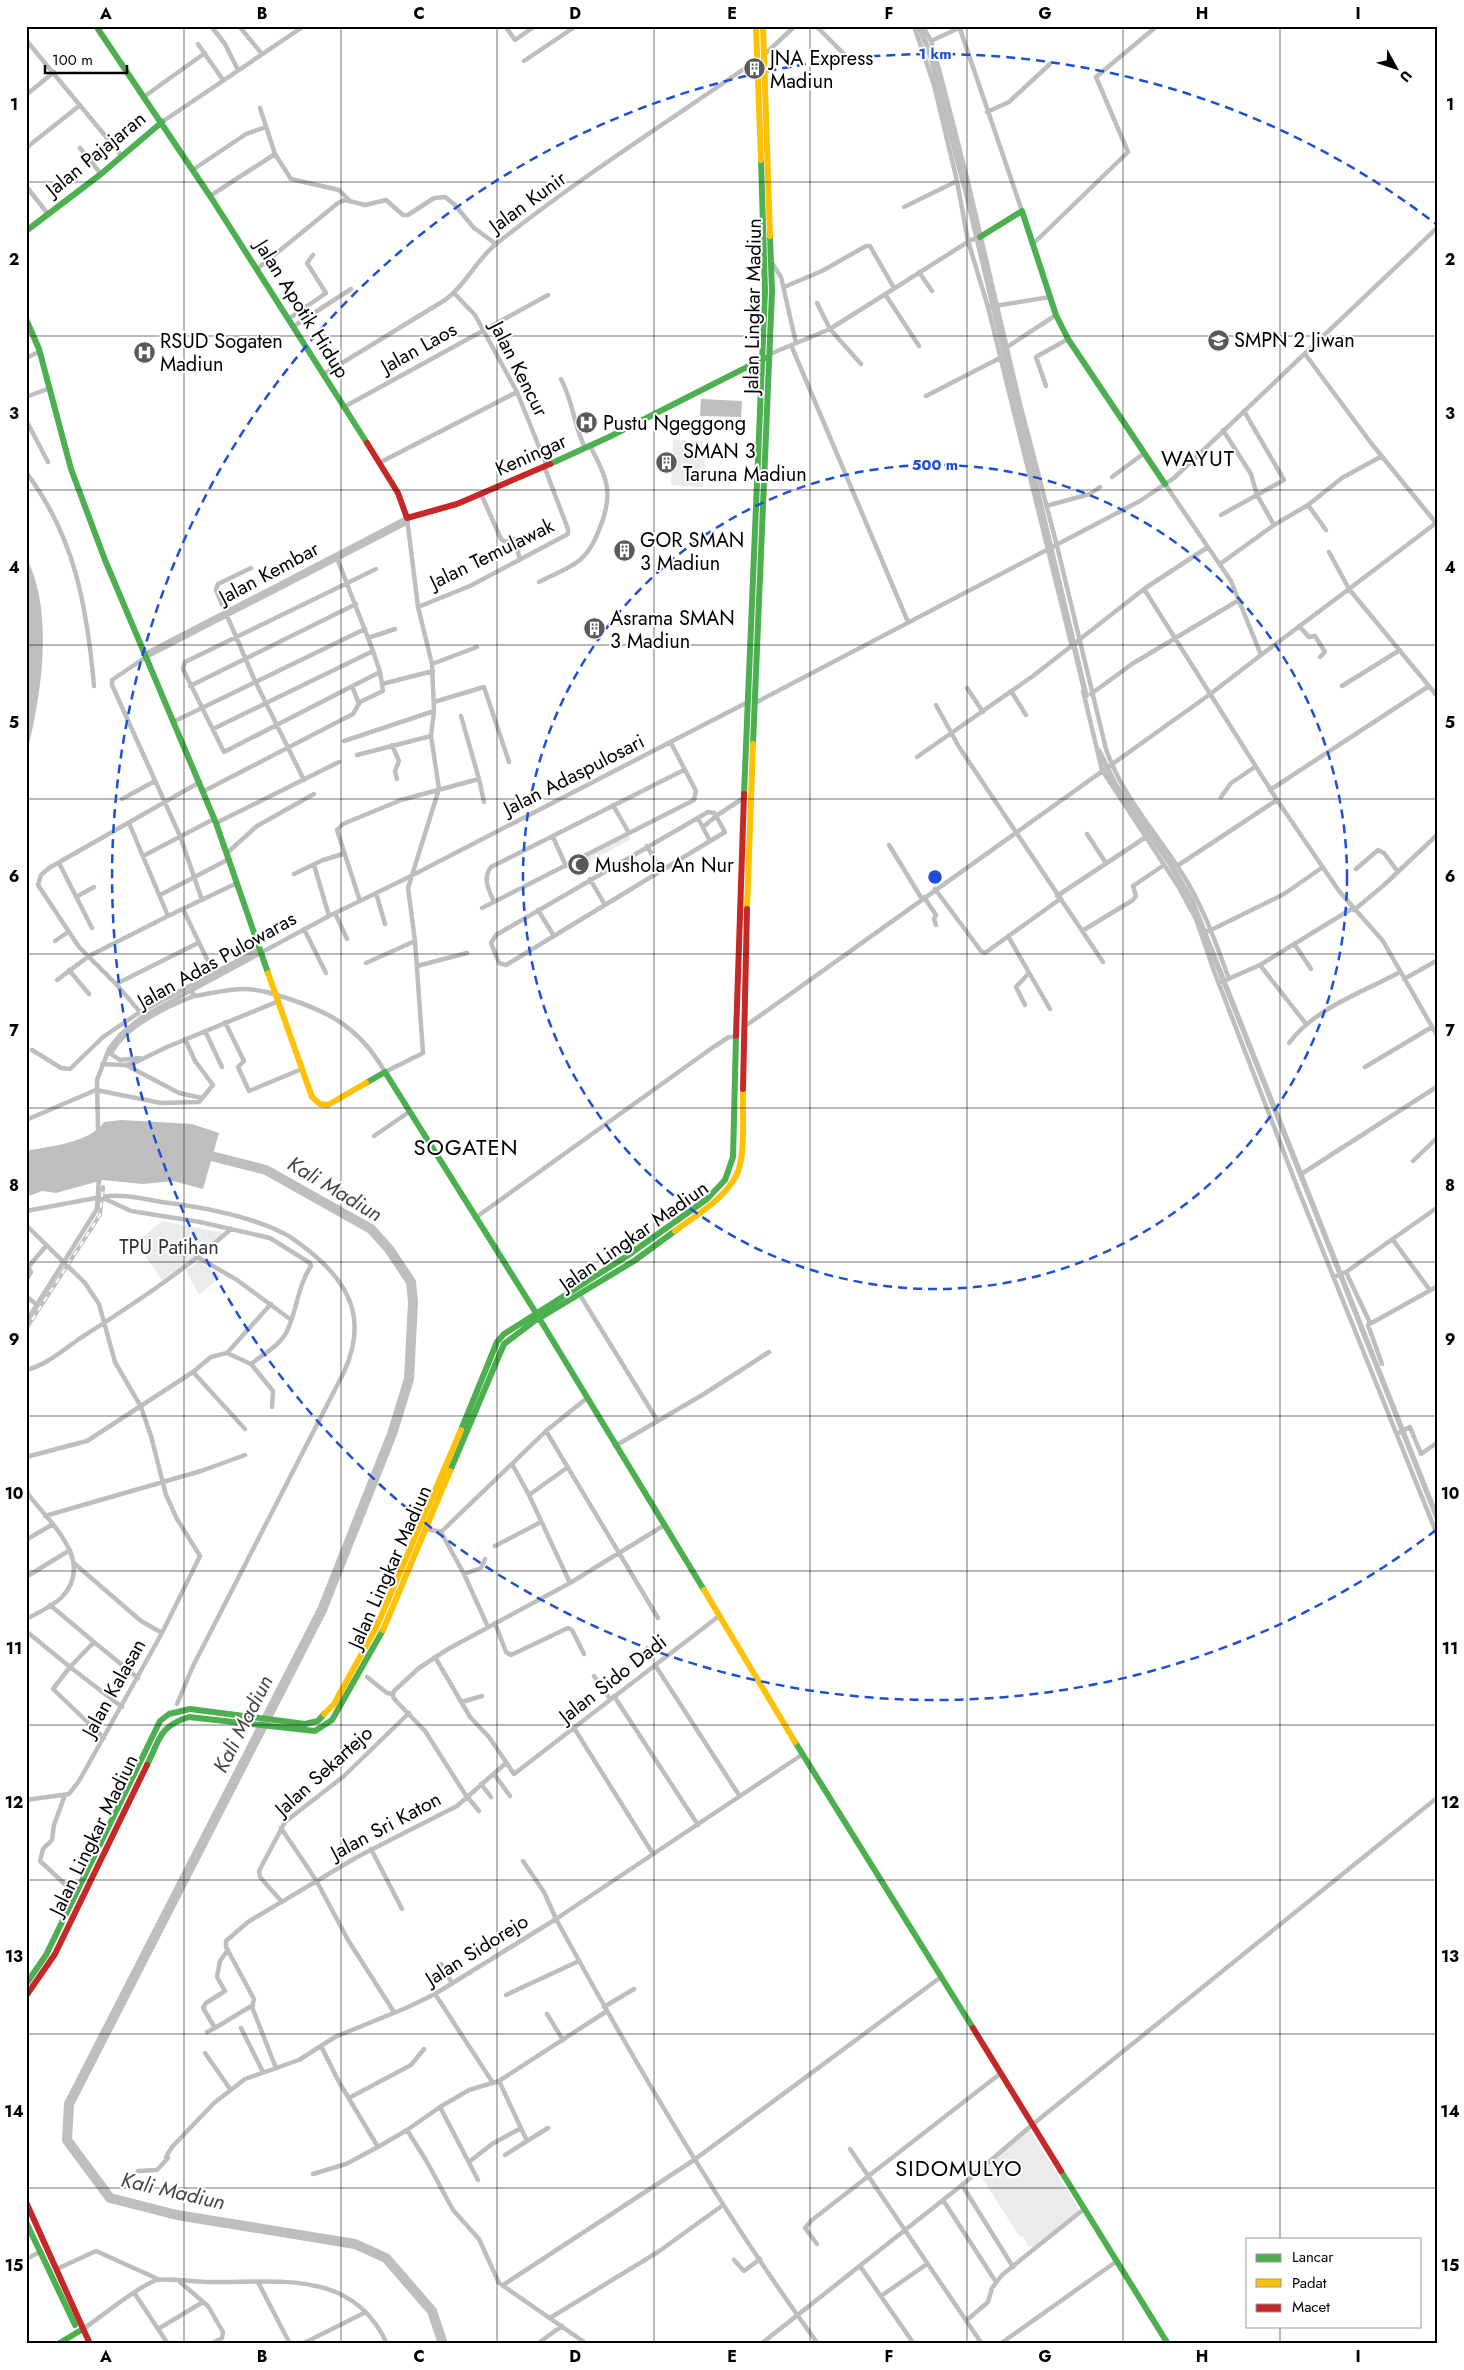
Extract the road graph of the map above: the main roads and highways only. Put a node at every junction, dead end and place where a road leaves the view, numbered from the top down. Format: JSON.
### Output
{"nodes":[{"id":1,"x":96,"y":26,"type":"edge"},
{"id":2,"x":756,"y":26,"type":"edge"},
{"id":3,"x":763,"y":26,"type":"edge"},
{"id":4,"x":162,"y":122,"type":"junction"},
{"id":5,"x":26,"y":231,"type":"edge"},
{"id":6,"x":981,"y":237,"type":"road end"},
{"id":7,"x":769,"y":263,"type":"junction"},
{"id":8,"x":26,"y":319,"type":"edge"},
{"id":9,"x":29,"y":331,"type":"edge"},
{"id":10,"x":770,"y":354,"type":"junction"},
{"id":11,"x":762,"y":359,"type":"junction"},
{"id":12,"x":757,"y":468,"type":"junction"},
{"id":13,"x":765,"y":468,"type":"junction"},
{"id":14,"x":1165,"y":484,"type":"road end"},
{"id":15,"x":408,"y":520,"type":"joint"},
{"id":16,"x":752,"y":702,"type":"junction"},
{"id":17,"x":738,"y":932,"type":"junction"},
{"id":18,"x":746,"y":932,"type":"junction"},
{"id":19,"x":538,"y":1316,"type":"junction"},
{"id":20,"x":415,"y":1549,"type":"junction"},
{"id":21,"x":207,"y":1715,"type":"junction"},
{"id":22,"x":64,"y":1926,"type":"junction"},
{"id":23,"x":26,"y":1984,"type":"edge"},
{"id":24,"x":26,"y":1996,"type":"edge"},
{"id":25,"x":26,"y":2202,"type":"edge"},
{"id":26,"x":26,"y":2222,"type":"edge"},
{"id":27,"x":81,"y":2331,"type":"junction"},
{"id":28,"x":58,"y":2344,"type":"edge"},
{"id":29,"x":84,"y":2344,"type":"edge"},
{"id":30,"x":90,"y":2344,"type":"edge"},
{"id":31,"x":1168,"y":2344,"type":"edge"}],
"edges":[{"from":1,"to":4,"type":"main road","name":"Jalan Apotik Hidup"},
{"from":2,"to":7,"type":"main road","name":"Jalan Lingkar Madiun"},
{"from":3,"to":7,"type":"main road","name":"Jalan Lingkar Madiun"},
{"from":4,"to":5,"type":"main road","name":"Jalan Pajajaran"},
{"from":4,"to":15,"type":"main road","name":"Jalan Apotik Hidup"},
{"from":6,"to":14,"type":"main road"},
{"from":7,"to":10,"type":"main road","name":"Jalan Lingkar Madiun"},
{"from":7,"to":11,"type":"main road","name":"Jalan Lingkar Madiun"},
{"from":8,"to":9,"type":"main road"},
{"from":9,"to":19,"type":"main road"},
{"from":10,"to":11,"type":"main road","name":"Keningar"},
{"from":10,"to":13,"type":"main road","name":"Jalan Lingkar Madiun"},
{"from":11,"to":12,"type":"main road","name":"Jalan Lingkar Madiun"},
{"from":11,"to":15,"type":"main road","name":"Keningar"},
{"from":12,"to":13,"type":"main road"},
{"from":12,"to":16,"type":"main road","name":"Jalan Lingkar Madiun"},
{"from":13,"to":16,"type":"main road","name":"Jalan Lingkar Madiun"},
{"from":16,"to":17,"type":"main road","name":"Jalan Lingkar Madiun"},
{"from":16,"to":18,"type":"main road","name":"Jalan Lingkar Madiun"},
{"from":17,"to":18,"type":"main road"},
{"from":17,"to":19,"type":"main road","name":"Jalan Lingkar Madiun"},
{"from":18,"to":19,"type":"main road","name":"Jalan Lingkar Madiun"},
{"from":19,"to":20,"type":"main road","name":"Jalan Lingkar Madiun"},
{"from":19,"to":20,"type":"main road","name":"Jalan Lingkar Madiun"},
{"from":19,"to":31,"type":"main road"},
{"from":20,"to":21,"type":"main road","name":"Jalan Lingkar Madiun"},
{"from":20,"to":21,"type":"main road","name":"Jalan Lingkar Madiun"},
{"from":21,"to":22,"type":"main road","name":"Jalan Lingkar Madiun"},
{"from":22,"to":23,"type":"main road","name":"Jalan Lingkar Madiun"},
{"from":22,"to":24,"type":"main road","name":"Jalan Lingkar Madiun"},
{"from":25,"to":27,"type":"main road"},
{"from":26,"to":27,"type":"main road"},
{"from":27,"to":28,"type":"main road"},
{"from":27,"to":29,"type":"main road"},
{"from":27,"to":30,"type":"main road"}]}
